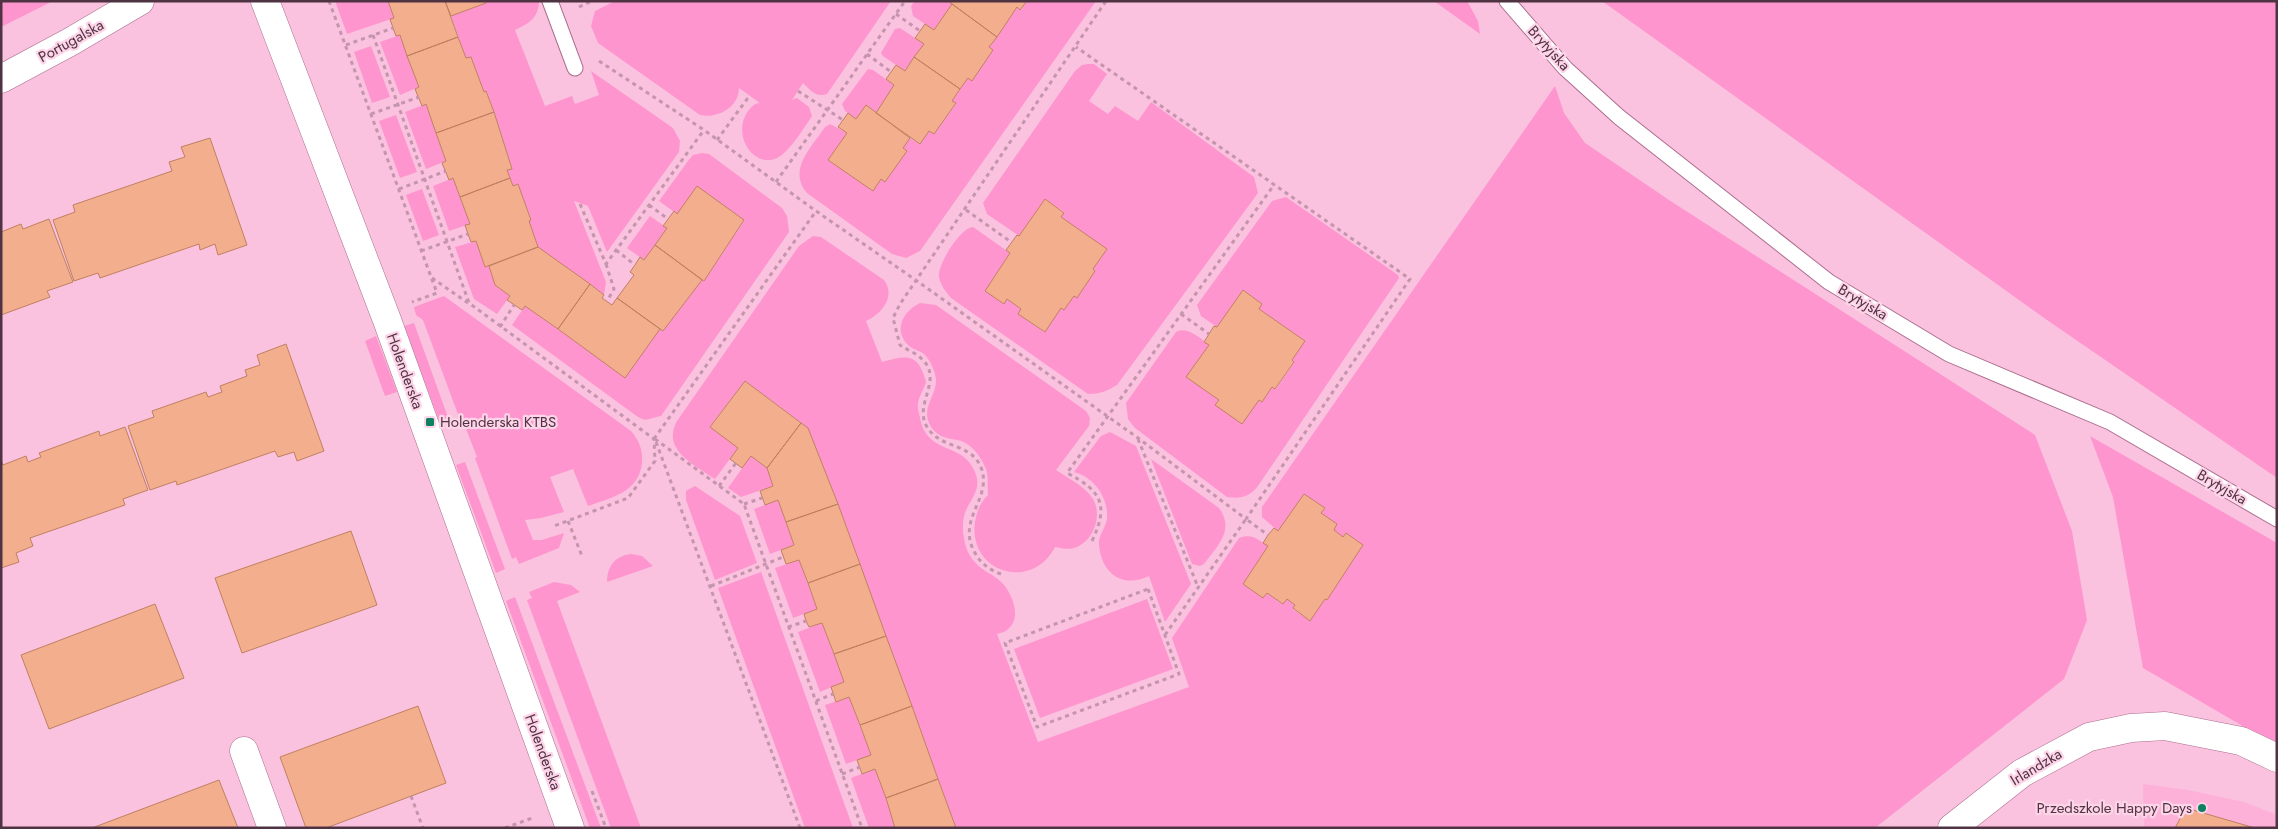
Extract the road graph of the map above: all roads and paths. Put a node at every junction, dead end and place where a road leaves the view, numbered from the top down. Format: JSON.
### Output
{"nodes":[{"id":1,"x":140,"y":1,"type":"edge"},
{"id":2,"x":265,"y":1,"type":"edge"},
{"id":3,"x":330,"y":1,"type":"edge"},
{"id":4,"x":550,"y":1,"type":"edge"},
{"id":5,"x":905,"y":1,"type":"edge"},
{"id":6,"x":1106,"y":1,"type":"edge"},
{"id":7,"x":1507,"y":1,"type":"edge"},
{"id":8,"x":896,"y":14,"type":"junction"},
{"id":9,"x":393,"y":28,"type":"dead end"},
{"id":10,"x":920,"y":31,"type":"dead end"},
{"id":11,"x":373,"y":35,"type":"junction"},
{"id":12,"x":346,"y":45,"type":"junction"},
{"id":13,"x":1076,"y":47,"type":"junction"},
{"id":14,"x":867,"y":54,"type":"junction"},
{"id":15,"x":592,"y":56,"type":"dead end"},
{"id":16,"x":575,"y":68,"type":"dead end"},
{"id":17,"x":891,"y":72,"type":"dead end"},
{"id":18,"x":1,"y":79,"type":"edge"},
{"id":19,"x":798,"y":91,"type":"dead end"},
{"id":20,"x":750,"y":95,"type":"dead end"},
{"id":21,"x":419,"y":97,"type":"dead end"},
{"id":22,"x":398,"y":104,"type":"junction"},
{"id":23,"x":827,"y":110,"type":"junction"},
{"id":24,"x":371,"y":114,"type":"junction"},
{"id":25,"x":843,"y":120,"type":"dead end"},
{"id":26,"x":704,"y":130,"type":"junction"},
{"id":27,"x":717,"y":140,"type":"junction"},
{"id":28,"x":446,"y":171,"type":"dead end"},
{"id":29,"x":424,"y":179,"type":"junction"},
{"id":30,"x":775,"y":182,"type":"junction"},
{"id":31,"x":1274,"y":185,"type":"junction"},
{"id":32,"x":398,"y":189,"type":"junction"},
{"id":33,"x":580,"y":204,"type":"dead end"},
{"id":34,"x":649,"y":205,"type":"junction"},
{"id":35,"x":966,"y":210,"type":"junction"},
{"id":36,"x":816,"y":211,"type":"junction"},
{"id":37,"x":668,"y":219,"type":"dead end"},
{"id":38,"x":468,"y":234,"type":"dead end"},
{"id":39,"x":447,"y":242,"type":"junction"},
{"id":40,"x":1011,"y":242,"type":"dead end"},
{"id":41,"x":616,"y":250,"type":"junction"},
{"id":42,"x":421,"y":251,"type":"junction"},
{"id":43,"x":606,"y":264,"type":"junction"},
{"id":44,"x":635,"y":265,"type":"dead end"},
{"id":45,"x":431,"y":278,"type":"junction"},
{"id":46,"x":917,"y":280,"type":"junction"},
{"id":47,"x":435,"y":294,"type":"dead end"},
{"id":48,"x":607,"y":301,"type":"dead end"},
{"id":49,"x":469,"y":303,"type":"junction"},
{"id":50,"x":514,"y":305,"type":"dead end"},
{"id":51,"x":1181,"y":314,"type":"junction"},
{"id":52,"x":500,"y":327,"type":"junction"},
{"id":53,"x":1209,"y":334,"type":"dead end"},
{"id":54,"x":1107,"y":416,"type":"junction"},
{"id":55,"x":1138,"y":438,"type":"junction"},
{"id":56,"x":654,"y":439,"type":"junction"},
{"id":57,"x":736,"y":464,"type":"dead end"},
{"id":58,"x":719,"y":486,"type":"junction"},
{"id":59,"x":762,"y":498,"type":"dead end"},
{"id":60,"x":744,"y":504,"type":"junction"},
{"id":61,"x":1246,"y":519,"type":"junction"},
{"id":62,"x":2277,"y":519,"type":"edge"},
{"id":63,"x":568,"y":521,"type":"junction"},
{"id":64,"x":554,"y":526,"type":"dead end"},
{"id":65,"x":1268,"y":535,"type":"dead end"},
{"id":66,"x":1092,"y":541,"type":"dead end"},
{"id":67,"x":582,"y":556,"type":"dead end"},
{"id":68,"x":783,"y":557,"type":"dead end"},
{"id":69,"x":765,"y":564,"type":"junction"},
{"id":70,"x":1001,"y":574,"type":"dead end"},
{"id":71,"x":711,"y":586,"type":"junction"},
{"id":72,"x":1198,"y":587,"type":"junction"},
{"id":73,"x":806,"y":621,"type":"dead end"},
{"id":74,"x":788,"y":627,"type":"junction"},
{"id":75,"x":1165,"y":636,"type":"junction"},
{"id":76,"x":833,"y":694,"type":"dead end"},
{"id":77,"x":816,"y":701,"type":"junction"},
{"id":78,"x":244,"y":751,"type":"dead end"},
{"id":79,"x":2277,"y":758,"type":"edge"},
{"id":80,"x":860,"y":767,"type":"dead end"},
{"id":81,"x":842,"y":774,"type":"junction"},
{"id":82,"x":411,"y":796,"type":"dead end"},
{"id":83,"x":272,"y":828,"type":"edge"},
{"id":84,"x":423,"y":828,"type":"edge"},
{"id":85,"x":570,"y":828,"type":"edge"},
{"id":86,"x":800,"y":828,"type":"edge"},
{"id":87,"x":862,"y":828,"type":"edge"},
{"id":88,"x":1952,"y":828,"type":"edge"}],
"edges":[{"from":1,"to":18,"type":"street","name":"Portugalska"},
{"from":2,"to":85,"type":"street","name":"Holenderska"},
{"from":3,"to":12,"type":"path"},
{"from":4,"to":16,"type":"lane"},
{"from":5,"to":8,"type":"path"},
{"from":6,"to":13,"type":"path"},
{"from":7,"to":62,"type":"lane","name":"Brytyjska"},
{"from":8,"to":10,"type":"path"},
{"from":8,"to":14,"type":"path"},
{"from":9,"to":11,"type":"path"},
{"from":11,"to":12,"type":"path"},
{"from":11,"to":22,"type":"path"},
{"from":12,"to":24,"type":"path"},
{"from":13,"to":31,"type":"path"},
{"from":13,"to":35,"type":"path"},
{"from":14,"to":17,"type":"path"},
{"from":14,"to":23,"type":"path"},
{"from":15,"to":26,"type":"path"},
{"from":19,"to":23,"type":"path"},
{"from":20,"to":27,"type":"path"},
{"from":21,"to":22,"type":"path"},
{"from":22,"to":24,"type":"path"},
{"from":22,"to":29,"type":"path"},
{"from":23,"to":25,"type":"path"},
{"from":23,"to":30,"type":"path"},
{"from":24,"to":32,"type":"path"},
{"from":26,"to":27,"type":"path"},
{"from":26,"to":34,"type":"path"},
{"from":27,"to":30,"type":"path"},
{"from":28,"to":29,"type":"path"},
{"from":29,"to":32,"type":"path"},
{"from":29,"to":39,"type":"path"},
{"from":30,"to":36,"type":"path"},
{"from":31,"to":51,"type":"path"},
{"from":31,"to":61,"type":"path"},
{"from":32,"to":42,"type":"path"},
{"from":33,"to":43,"type":"path"},
{"from":34,"to":37,"type":"path"},
{"from":34,"to":41,"type":"path"},
{"from":35,"to":40,"type":"path"},
{"from":35,"to":46,"type":"path"},
{"from":36,"to":46,"type":"path"},
{"from":36,"to":56,"type":"path"},
{"from":38,"to":39,"type":"path"},
{"from":39,"to":42,"type":"path"},
{"from":39,"to":49,"type":"path"},
{"from":41,"to":43,"type":"path"},
{"from":41,"to":44,"type":"path"},
{"from":42,"to":45,"type":"path"},
{"from":43,"to":48,"type":"path"},
{"from":45,"to":47,"type":"path"},
{"from":45,"to":49,"type":"path"},
{"from":46,"to":54,"type":"path"},
{"from":46,"to":70,"type":"path"},
{"from":49,"to":52,"type":"path"},
{"from":50,"to":52,"type":"path"},
{"from":51,"to":53,"type":"path"},
{"from":51,"to":54,"type":"path"},
{"from":52,"to":56,"type":"path"},
{"from":54,"to":55,"type":"path"},
{"from":54,"to":66,"type":"path"},
{"from":55,"to":61,"type":"path"},
{"from":55,"to":72,"type":"path"},
{"from":56,"to":58,"type":"path"},
{"from":56,"to":63,"type":"path"},
{"from":56,"to":71,"type":"path"},
{"from":57,"to":58,"type":"path"},
{"from":58,"to":60,"type":"path"},
{"from":59,"to":60,"type":"path"},
{"from":60,"to":69,"type":"path"},
{"from":61,"to":65,"type":"path"},
{"from":61,"to":72,"type":"path"},
{"from":63,"to":64,"type":"path"},
{"from":63,"to":67,"type":"path"},
{"from":68,"to":69,"type":"path"},
{"from":69,"to":71,"type":"path"},
{"from":69,"to":74,"type":"path"},
{"from":71,"to":86,"type":"path"},
{"from":72,"to":75,"type":"path"},
{"from":73,"to":74,"type":"path"},
{"from":74,"to":77,"type":"path"},
{"from":75,"to":75,"type":"path"},
{"from":76,"to":77,"type":"path"},
{"from":77,"to":81,"type":"path"},
{"from":78,"to":83,"type":"street"},
{"from":79,"to":88,"type":"street","name":"Irlandzka"},
{"from":80,"to":81,"type":"path"},
{"from":81,"to":87,"type":"path"},
{"from":82,"to":84,"type":"path"}]}
